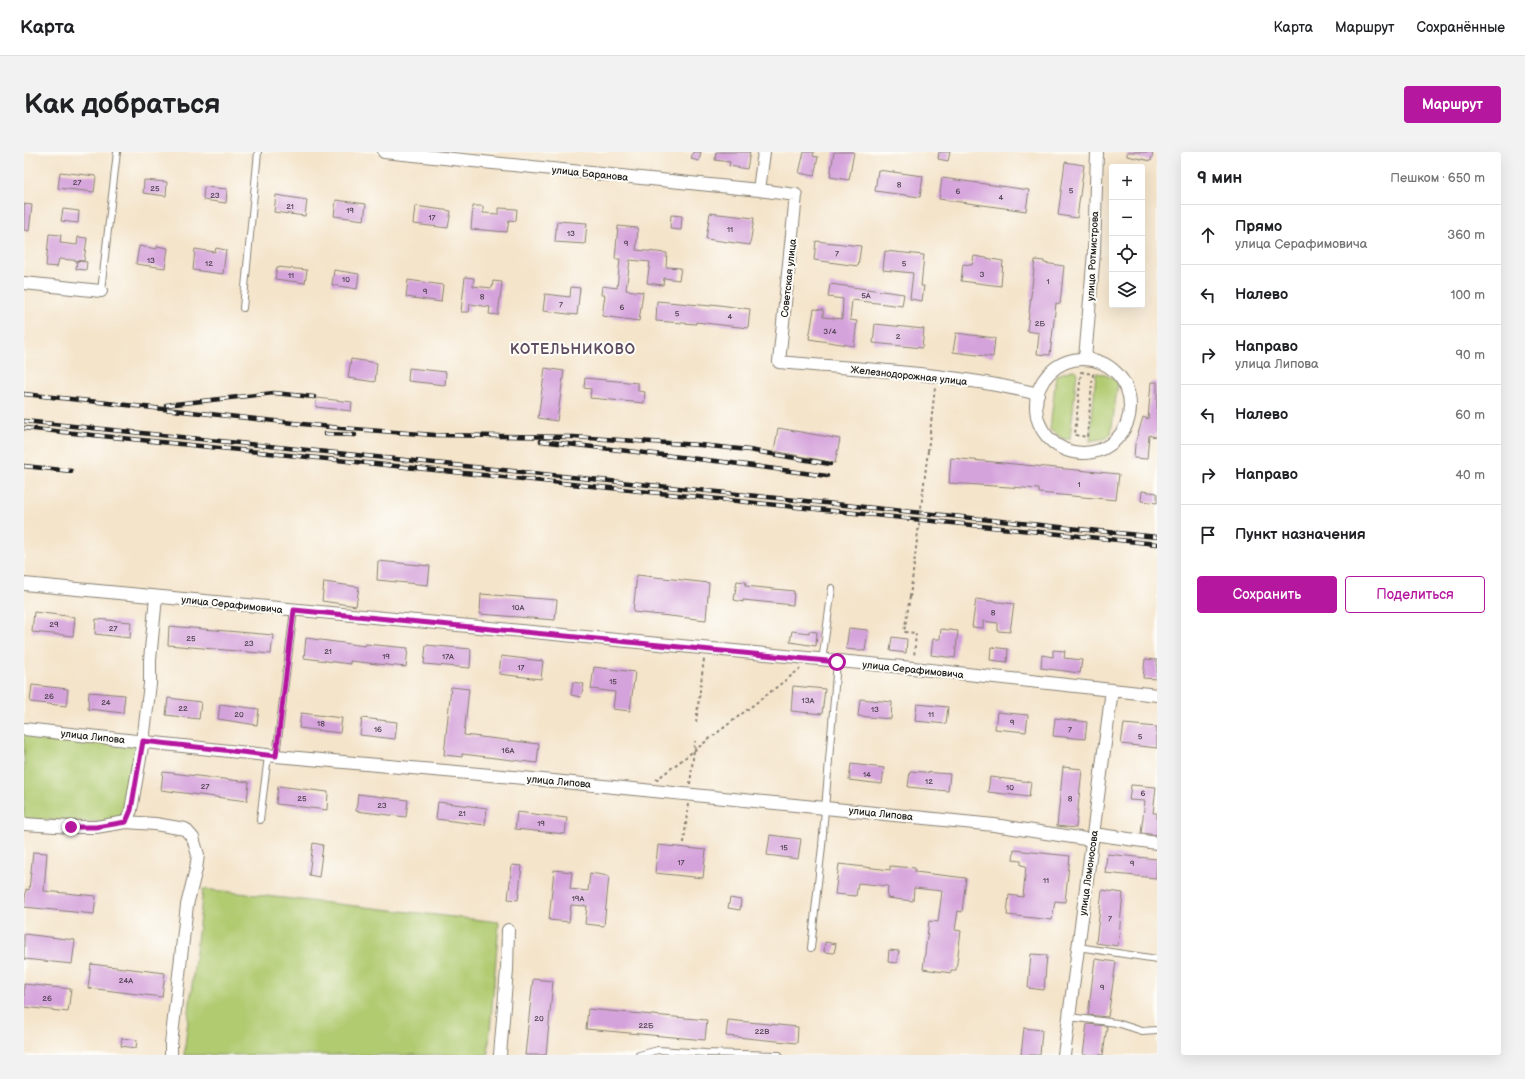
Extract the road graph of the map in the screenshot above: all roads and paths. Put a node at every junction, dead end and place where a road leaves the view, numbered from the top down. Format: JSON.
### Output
{"nodes":[{"id":1,"x":117,"y":152,"type":"edge"},
{"id":2,"x":258,"y":152,"type":"edge"},
{"id":3,"x":384,"y":152,"type":"edge"},
{"id":4,"x":764,"y":152,"type":"edge"},
{"id":5,"x":1097,"y":152,"type":"edge"},
{"id":6,"x":759,"y":190,"type":"junction"},
{"id":7,"x":796,"y":195,"type":"joint"},
{"id":8,"x":24,"y":283,"type":"edge"},
{"id":9,"x":101,"y":291,"type":"joint"},
{"id":10,"x":243,"y":308,"type":"dead end"},
{"id":11,"x":1085,"y":359,"type":"junction"},
{"id":12,"x":779,"y":362,"type":"joint"},
{"id":13,"x":1081,"y":372,"type":"joint"},
{"id":14,"x":936,"y":377,"type":"junction"},
{"id":15,"x":1038,"y":394,"type":"junction"},
{"id":16,"x":24,"y":584,"type":"edge"},
{"id":17,"x":832,"y":588,"type":"dead end"},
{"id":18,"x":156,"y":597,"type":"junction"},
{"id":19,"x":294,"y":610,"type":"junction"},
{"id":20,"x":704,"y":658,"type":"dead end"},
{"id":21,"x":822,"y":661,"type":"junction"},
{"id":22,"x":837,"y":662,"type":"junction"},
{"id":23,"x":913,"y":668,"type":"junction"},
{"id":24,"x":800,"y":669,"type":"dead end"},
{"id":25,"x":1112,"y":690,"type":"junction"},
{"id":26,"x":1157,"y":696,"type":"edge"},
{"id":27,"x":696,"y":722,"type":"dead end"},
{"id":28,"x":24,"y":729,"type":"edge"},
{"id":29,"x":143,"y":741,"type":"junction"},
{"id":30,"x":272,"y":756,"type":"junction"},
{"id":31,"x":644,"y":790,"type":"junction"},
{"id":32,"x":825,"y":808,"type":"junction"},
{"id":33,"x":260,"y":820,"type":"dead end"},
{"id":34,"x":126,"y":822,"type":"junction"},
{"id":35,"x":24,"y":824,"type":"edge"},
{"id":36,"x":1093,"y":837,"type":"junction"},
{"id":37,"x":1157,"y":843,"type":"edge"},
{"id":38,"x":508,"y":930,"type":"dead end"},
{"id":39,"x":1078,"y":947,"type":"junction"},
{"id":40,"x":811,"y":948,"type":"dead end"},
{"id":41,"x":1157,"y":959,"type":"edge"},
{"id":42,"x":1069,"y":1017,"type":"junction"},
{"id":43,"x":1157,"y":1030,"type":"edge"},
{"id":44,"x":171,"y":1055,"type":"edge"},
{"id":45,"x":500,"y":1055,"type":"edge"},
{"id":46,"x":639,"y":1055,"type":"edge"},
{"id":47,"x":779,"y":1055,"type":"edge"},
{"id":48,"x":1064,"y":1055,"type":"edge"}],
"edges":[{"from":1,"to":9,"type":"lane"},
{"from":2,"to":10,"type":"lane"},
{"from":3,"to":6,"type":"street","name":"улица Баранова"},
{"from":4,"to":6,"type":"street"},
{"from":5,"to":11,"type":"street","name":"улица Ротмистрова"},
{"from":6,"to":7,"type":"street","name":"улица Баранова"},
{"from":7,"to":12,"type":"street","name":"Советская улица"},
{"from":8,"to":9,"type":"street"},
{"from":11,"to":15,"type":"street"},
{"from":11,"to":15,"type":"street"},
{"from":12,"to":14,"type":"street","name":"Железнодорожная улица"},
{"from":13,"to":13,"type":"path"},
{"from":14,"to":15,"type":"street","name":"Железнодорожная улица"},
{"from":14,"to":23,"type":"path","bridge":true},
{"from":16,"to":18,"type":"street","name":"улица Серафимовича"},
{"from":17,"to":21,"type":"lane"},
{"from":18,"to":19,"type":"street","name":"улица Серафимовича"},
{"from":18,"to":29,"type":"street"},
{"from":19,"to":21,"type":"street","name":"улица Серафимовича"},
{"from":19,"to":30,"type":"lane"},
{"from":20,"to":27,"type":"path"},
{"from":21,"to":22,"type":"street","name":"улица Серафимовича"},
{"from":22,"to":23,"type":"street","name":"улица Серафимовича"},
{"from":22,"to":32,"type":"lane"},
{"from":23,"to":25,"type":"street","name":"улица Серафимовича"},
{"from":24,"to":31,"type":"path"},
{"from":25,"to":26,"type":"street","name":"улица Серафимовича"},
{"from":25,"to":36,"type":"street","name":"улица Ломоносова"},
{"from":28,"to":29,"type":"street","name":"улица Липова"},
{"from":29,"to":30,"type":"street","name":"улица Липова"},
{"from":29,"to":34,"type":"street"},
{"from":30,"to":31,"type":"street","name":"улица Липова"},
{"from":30,"to":33,"type":"lane"},
{"from":31,"to":32,"type":"street","name":"улица Липова"},
{"from":32,"to":36,"type":"street","name":"улица Липова"},
{"from":32,"to":40,"type":"lane"},
{"from":34,"to":35,"type":"street"},
{"from":34,"to":44,"type":"street"},
{"from":36,"to":37,"type":"street","name":"улица Липова"},
{"from":36,"to":39,"type":"street","name":"улица Ломоносова"},
{"from":38,"to":45,"type":"street"},
{"from":39,"to":41,"type":"lane"},
{"from":39,"to":42,"type":"street","name":"улица Ломоносова"},
{"from":42,"to":43,"type":"lane"},
{"from":42,"to":48,"type":"street","name":"улица Ломоносова"},
{"from":46,"to":47,"type":"lane"}]}
